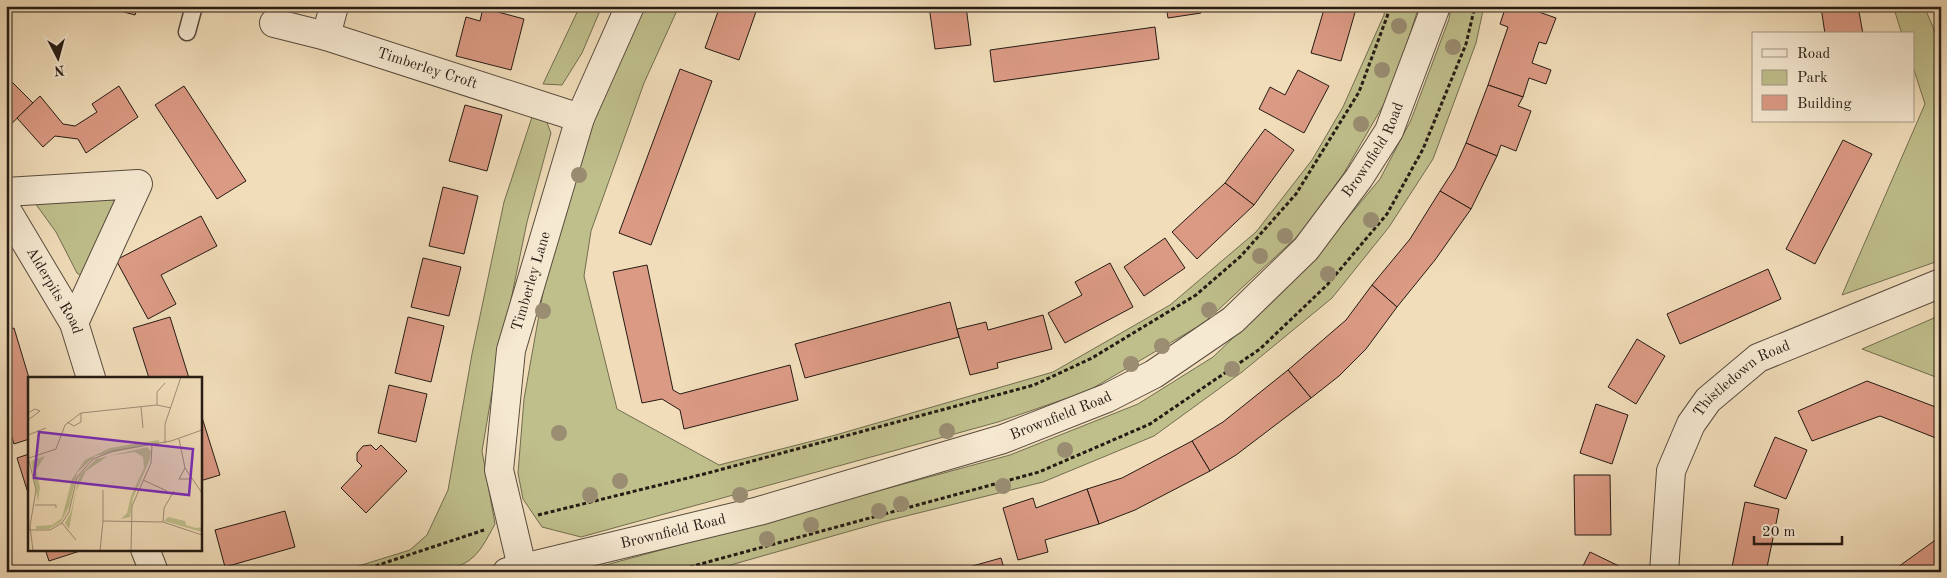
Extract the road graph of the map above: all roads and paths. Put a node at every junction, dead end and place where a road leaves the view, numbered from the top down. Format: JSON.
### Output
{"nodes":[{"id":1,"x":194,"y":6,"type":"edge"},
{"id":2,"x":334,"y":6,"type":"edge"},
{"id":3,"x":630,"y":6,"type":"edge"},
{"id":4,"x":1390,"y":6,"type":"edge"},
{"id":5,"x":1436,"y":6,"type":"edge"},
{"id":6,"x":274,"y":23,"type":"dead end"},
{"id":7,"x":187,"y":32,"type":"dead end"},
{"id":8,"x":326,"y":36,"type":"junction"},
{"id":9,"x":580,"y":118,"type":"junction"},
{"id":10,"x":6,"y":192,"type":"edge"},
{"id":11,"x":6,"y":208,"type":"edge"},
{"id":12,"x":1941,"y":283,"type":"edge"},
{"id":13,"x":74,"y":323,"type":"junction"},
{"id":14,"x":91,"y":377,"type":"edge"},
{"id":15,"x":511,"y":521,"type":"junction"},
{"id":16,"x":145,"y":550,"type":"edge"},
{"id":17,"x":514,"y":569,"type":"edge"},
{"id":18,"x":154,"y":572,"type":"edge"},
{"id":19,"x":357,"y":572,"type":"edge"},
{"id":20,"x":1664,"y":572,"type":"edge"}],
"edges":[{"from":1,"to":7,"type":"lane"},
{"from":2,"to":8,"type":"street"},
{"from":3,"to":9,"type":"street","name":"Timberley Lane"},
{"from":4,"to":15,"type":"path"},
{"from":5,"to":17,"type":"street","name":"Brownfield Road"},
{"from":6,"to":8,"type":"street","name":"Timberley Croft"},
{"from":8,"to":9,"type":"street","name":"Timberley Croft"},
{"from":9,"to":15,"type":"street","name":"Timberley Lane"},
{"from":10,"to":13,"type":"street"},
{"from":11,"to":13,"type":"street","name":"Alderpits Road"},
{"from":12,"to":20,"type":"street","name":"Thistledown Road"},
{"from":13,"to":14,"type":"street","name":"Alderpits Road"},
{"from":15,"to":17,"type":"street","name":"Timberley Lane"},
{"from":15,"to":19,"type":"path"},
{"from":16,"to":18,"type":"street"}]}
